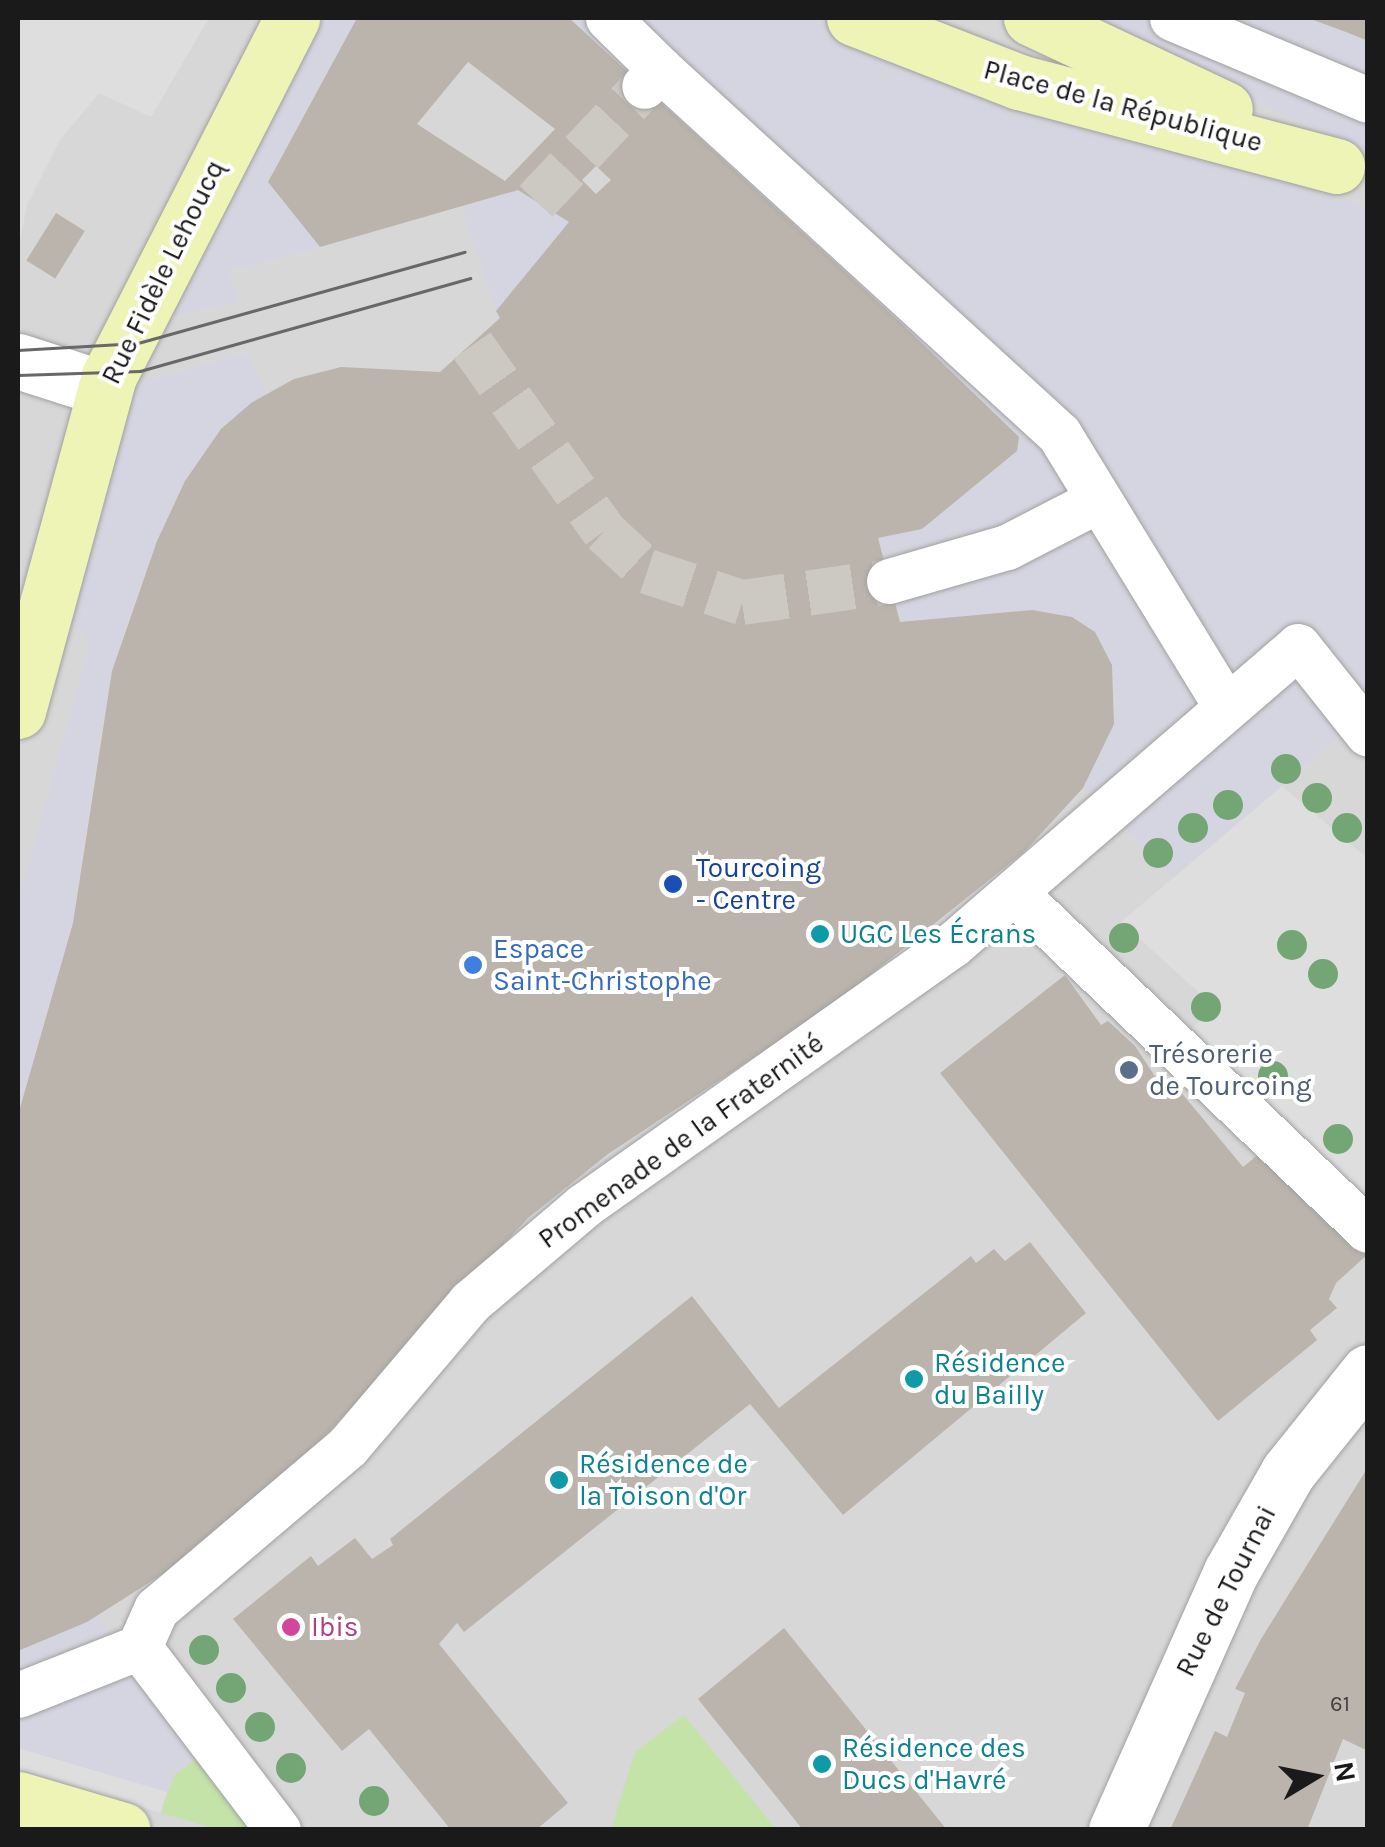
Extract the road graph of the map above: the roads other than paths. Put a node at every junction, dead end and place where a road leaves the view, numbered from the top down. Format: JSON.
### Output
{"nodes":[{"id":1,"x":292,"y":18,"type":"edge"},
{"id":2,"x":608,"y":18,"type":"edge"},
{"id":3,"x":854,"y":18,"type":"edge"},
{"id":4,"x":1030,"y":18,"type":"edge"},
{"id":5,"x":1172,"y":18,"type":"edge"},
{"id":6,"x":1368,"y":100,"type":"edge"},
{"id":7,"x":1352,"y":172,"type":"edge"},
{"id":8,"x":18,"y":361,"type":"edge"},
{"id":9,"x":105,"y":389,"type":"junction"},
{"id":10,"x":1098,"y":500,"type":"junction"},
{"id":11,"x":889,"y":581,"type":"tunnel mouth"},
{"id":12,"x":1226,"y":707,"type":"junction"},
{"id":13,"x":18,"y":712,"type":"edge"},
{"id":14,"x":1368,"y":734,"type":"edge"},
{"id":15,"x":1014,"y":892,"type":"junction"},
{"id":16,"x":1368,"y":1230,"type":"edge"},
{"id":17,"x":1368,"y":1372,"type":"edge"},
{"id":18,"x":139,"y":1647,"type":"junction"},
{"id":19,"x":18,"y":1695,"type":"edge"},
{"id":20,"x":18,"y":1799,"type":"edge"},
{"id":21,"x":123,"y":1830,"type":"edge"},
{"id":22,"x":278,"y":1830,"type":"edge"},
{"id":23,"x":1116,"y":1830,"type":"edge"}],
"edges":[{"from":1,"to":9,"type":"main road","name":"Rue Fidèle Lehoucq"},
{"from":2,"to":10,"type":"street"},
{"from":3,"to":7,"type":"main road","name":"Place de la République"},
{"from":4,"to":7,"type":"main road","name":"Place de la République"},
{"from":5,"to":6,"type":"street"},
{"from":8,"to":9,"type":"street"},
{"from":9,"to":13,"type":"main road","name":"Rue Fidèle Lehoucq"},
{"from":10,"to":11,"type":"street"},
{"from":10,"to":12,"type":"street"},
{"from":12,"to":14,"type":"street","name":"Promenade de la Fraternité"},
{"from":12,"to":15,"type":"street","name":"Promenade de la Fraternité"},
{"from":15,"to":16,"type":"street"},
{"from":15,"to":18,"type":"street","name":"Promenade de la Fraternité"},
{"from":17,"to":23,"type":"street","name":"Rue de Tournai"},
{"from":18,"to":19,"type":"street"},
{"from":18,"to":22,"type":"street"},
{"from":20,"to":21,"type":"main road"}]}
